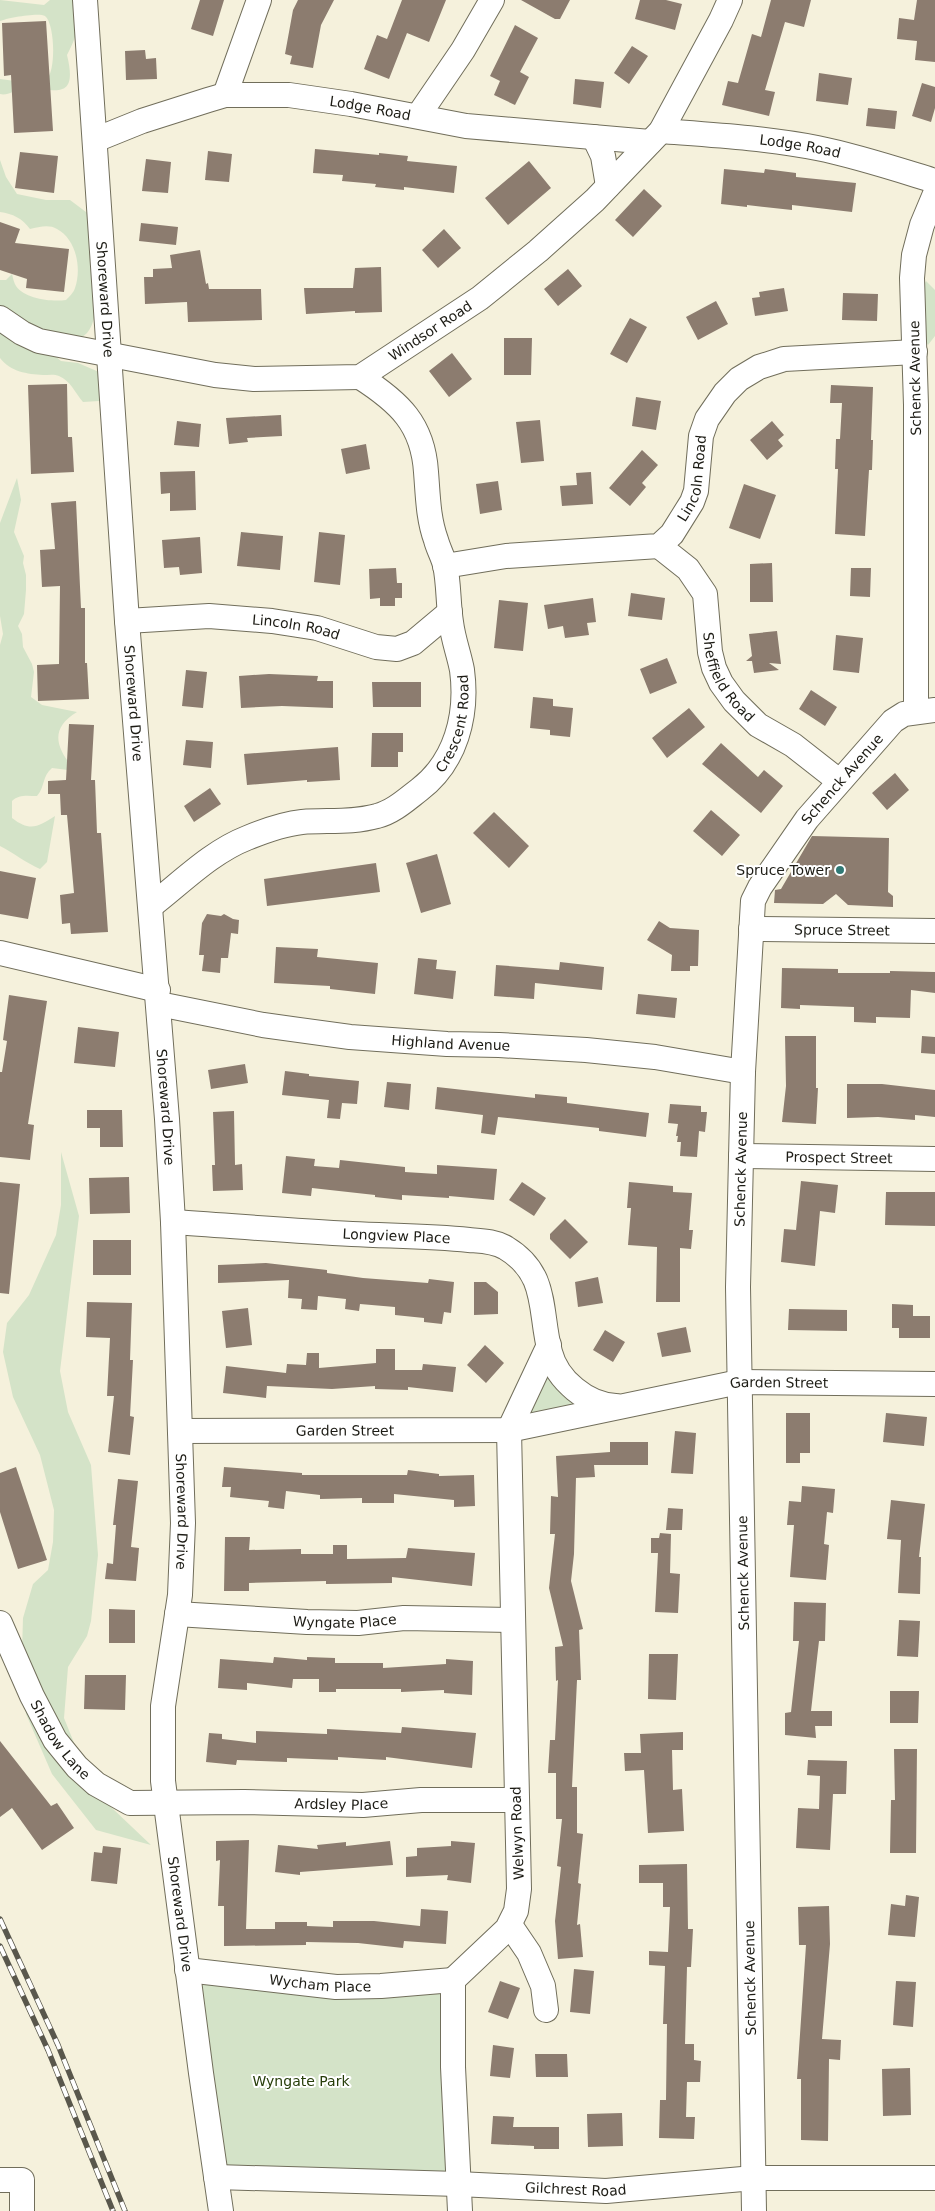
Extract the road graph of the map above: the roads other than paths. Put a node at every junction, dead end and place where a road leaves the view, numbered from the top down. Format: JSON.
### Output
{"nodes":[{"id":1,"x":85,"y":0,"type":"edge"},
{"id":2,"x":259,"y":0,"type":"edge"},
{"id":3,"x":492,"y":0,"type":"edge"},
{"id":4,"x":730,"y":0,"type":"edge"},
{"id":5,"x":224,"y":96,"type":"junction"},
{"id":6,"x":418,"y":116,"type":"junction"},
{"id":7,"x":655,"y":136,"type":"junction"},
{"id":8,"x":594,"y":137,"type":"junction"},
{"id":9,"x":95,"y":140,"type":"junction"},
{"id":10,"x":935,"y":181,"type":"edge"},
{"id":11,"x":608,"y":186,"type":"junction"},
{"id":12,"x":935,"y":194,"type":"edge"},
{"id":13,"x":0,"y":318,"type":"edge"},
{"id":14,"x":915,"y":352,"type":"junction"},
{"id":15,"x":110,"y":355,"type":"junction"},
{"id":16,"x":360,"y":377,"type":"junction"},
{"id":17,"x":925,"y":405,"type":"edge"},
{"id":18,"x":659,"y":546,"type":"junction"},
{"id":19,"x":445,"y":566,"type":"junction"},
{"id":20,"x":450,"y":612,"type":"junction"},
{"id":21,"x":127,"y":621,"type":"junction"},
{"id":22,"x":925,"y":710,"type":"edge"},
{"id":23,"x":839,"y":781,"type":"junction"},
{"id":24,"x":151,"y":906,"type":"junction"},
{"id":25,"x":750,"y":929,"type":"junction"},
{"id":26,"x":935,"y":931,"type":"edge"},
{"id":27,"x":0,"y":953,"type":"edge"},
{"id":28,"x":158,"y":997,"type":"junction"},
{"id":29,"x":743,"y":1072,"type":"junction"},
{"id":30,"x":741,"y":1156,"type":"junction"},
{"id":31,"x":935,"y":1159,"type":"edge"},
{"id":32,"x":173,"y":1222,"type":"junction"},
{"id":33,"x":549,"y":1345,"type":"junction"},
{"id":34,"x":739,"y":1382,"type":"junction"},
{"id":35,"x":935,"y":1384,"type":"edge"},
{"id":36,"x":625,"y":1406,"type":"junction"},
{"id":37,"x":509,"y":1430,"type":"junction"},
{"id":38,"x":180,"y":1431,"type":"junction"},
{"id":39,"x":177,"y":1614,"type":"junction"},
{"id":40,"x":512,"y":1620,"type":"junction"},
{"id":41,"x":0,"y":1623,"type":"edge"},
{"id":42,"x":516,"y":1800,"type":"junction"},
{"id":43,"x":165,"y":1804,"type":"junction"},
{"id":44,"x":510,"y":1925,"type":"junction"},
{"id":45,"x":187,"y":1970,"type":"junction"},
{"id":46,"x":453,"y":1980,"type":"junction"},
{"id":47,"x":546,"y":2010,"type":"dead end"},
{"id":48,"x":216,"y":2177,"type":"junction"},
{"id":49,"x":754,"y":2178,"type":"junction"},
{"id":50,"x":935,"y":2178,"type":"edge"},
{"id":51,"x":0,"y":2180,"type":"edge"},
{"id":52,"x":458,"y":2184,"type":"junction"},
{"id":53,"x":22,"y":2211,"type":"edge"},
{"id":54,"x":221,"y":2211,"type":"edge"},
{"id":55,"x":460,"y":2211,"type":"edge"},
{"id":56,"x":754,"y":2211,"type":"edge"}],
"edges":[{"from":1,"to":9,"type":"street","name":"Shoreward Drive"},
{"from":2,"to":5,"type":"street"},
{"from":3,"to":6,"type":"street"},
{"from":4,"to":7,"type":"street","name":"Windsor Road"},
{"from":5,"to":6,"type":"street","name":"Lodge Road"},
{"from":5,"to":9,"type":"street","name":"Lodge Road"},
{"from":6,"to":8,"type":"street","name":"Lodge Road"},
{"from":7,"to":8,"type":"street","name":"Lodge Road"},
{"from":7,"to":10,"type":"street","name":"Lodge Road"},
{"from":7,"to":11,"type":"street","name":"Windsor Road"},
{"from":8,"to":11,"type":"street"},
{"from":9,"to":15,"type":"street","name":"Shoreward Drive"},
{"from":11,"to":16,"type":"street","name":"Windsor Road"},
{"from":12,"to":14,"type":"street","name":"Schenck Avenue"},
{"from":13,"to":15,"type":"street"},
{"from":14,"to":17,"type":"street","name":"Schenck Avenue"},
{"from":14,"to":18,"type":"street","name":"Lincoln Road"},
{"from":15,"to":16,"type":"street"},
{"from":15,"to":21,"type":"street","name":"Shoreward Drive"},
{"from":16,"to":19,"type":"street","name":"Crescent Road"},
{"from":17,"to":22,"type":"street","name":"Schenck Avenue"},
{"from":18,"to":19,"type":"street"},
{"from":18,"to":23,"type":"street","name":"Sheffield Road"},
{"from":19,"to":20,"type":"street","name":"Crescent Road"},
{"from":20,"to":21,"type":"street","name":"Lincoln Road"},
{"from":20,"to":24,"type":"street","name":"Crescent Road"},
{"from":21,"to":24,"type":"street","name":"Shoreward Drive"},
{"from":22,"to":23,"type":"street","name":"Schenck Avenue"},
{"from":23,"to":25,"type":"street","name":"Schenck Avenue"},
{"from":24,"to":28,"type":"street","name":"Shoreward Drive"},
{"from":25,"to":26,"type":"street","name":"Spruce Street"},
{"from":25,"to":29,"type":"street","name":"Schenck Avenue"},
{"from":27,"to":28,"type":"street","name":"Highland Avenue"},
{"from":28,"to":29,"type":"street","name":"Highland Avenue"},
{"from":28,"to":32,"type":"street","name":"Shoreward Drive"},
{"from":29,"to":30,"type":"street","name":"Schenck Avenue"},
{"from":30,"to":31,"type":"street","name":"Prospect Street"},
{"from":30,"to":34,"type":"street","name":"Schenck Avenue"},
{"from":32,"to":33,"type":"street","name":"Longview Place"},
{"from":32,"to":38,"type":"street","name":"Shoreward Drive"},
{"from":33,"to":36,"type":"street","name":"Garden Street"},
{"from":33,"to":37,"type":"street"},
{"from":34,"to":35,"type":"street","name":"Garden Street"},
{"from":34,"to":36,"type":"street","name":"Garden Street"},
{"from":34,"to":49,"type":"street","name":"Schenck Avenue"},
{"from":36,"to":37,"type":"street","name":"Garden Street"},
{"from":37,"to":38,"type":"street","name":"Garden Street"},
{"from":37,"to":40,"type":"street","name":"Welwyn Road"},
{"from":38,"to":39,"type":"street","name":"Shoreward Drive"},
{"from":39,"to":40,"type":"street","name":"Wyngate Place"},
{"from":39,"to":43,"type":"street","name":"Shoreward Drive"},
{"from":40,"to":42,"type":"street","name":"Welwyn Road"},
{"from":41,"to":43,"type":"street","name":"Shadow Lane"},
{"from":42,"to":43,"type":"street","name":"Ardsley Place"},
{"from":42,"to":44,"type":"street","name":"Welwyn Road"},
{"from":43,"to":45,"type":"street","name":"Shoreward Drive"},
{"from":44,"to":46,"type":"street","name":"Welwyn Road"},
{"from":44,"to":47,"type":"street"},
{"from":45,"to":46,"type":"street","name":"Wycham Place"},
{"from":45,"to":48,"type":"street","name":"Shoreward Drive"},
{"from":46,"to":52,"type":"street"},
{"from":48,"to":52,"type":"street","name":"Gilchrest Road"},
{"from":48,"to":54,"type":"street","name":"Shoreward Drive"},
{"from":49,"to":50,"type":"street","name":"Gilchrest Road"},
{"from":49,"to":52,"type":"street","name":"Gilchrest Road"},
{"from":49,"to":56,"type":"street","name":"Schenck Avenue"},
{"from":51,"to":53,"type":"street"},
{"from":52,"to":55,"type":"street"}]}
